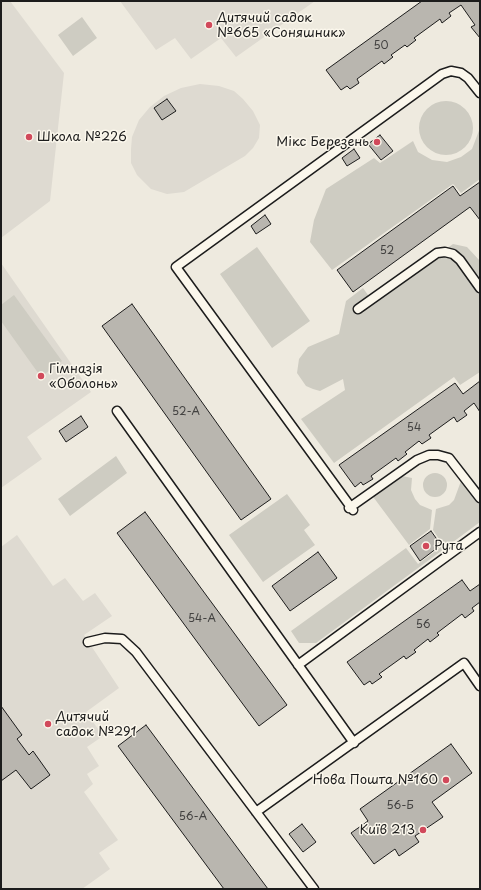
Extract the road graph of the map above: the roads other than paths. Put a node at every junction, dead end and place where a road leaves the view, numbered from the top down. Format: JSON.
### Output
{"nodes":[{"id":1,"x":480,"y":94,"type":"edge"},
{"id":2,"x":480,"y":288,"type":"edge"},
{"id":3,"x":358,"y":308,"type":"dead end"},
{"id":4,"x":117,"y":411,"type":"dead end"},
{"id":5,"x":480,"y":498,"type":"edge"},
{"id":6,"x":480,"y":532,"type":"edge"},
{"id":7,"x":88,"y":642,"type":"dead end"},
{"id":8,"x":298,"y":665,"type":"junction"},
{"id":9,"x":480,"y":686,"type":"edge"},
{"id":10,"x":354,"y":743,"type":"junction"},
{"id":11,"x":256,"y":812,"type":"junction"},
{"id":12,"x":314,"y":889,"type":"edge"}],
"edges":[{"from":1,"to":5,"type":"lane"},
{"from":2,"to":3,"type":"lane"},
{"from":4,"to":8,"type":"lane"},
{"from":6,"to":8,"type":"lane"},
{"from":7,"to":11,"type":"lane"},
{"from":8,"to":10,"type":"lane"},
{"from":9,"to":10,"type":"lane"},
{"from":10,"to":11,"type":"lane"},
{"from":11,"to":12,"type":"lane"}]}
